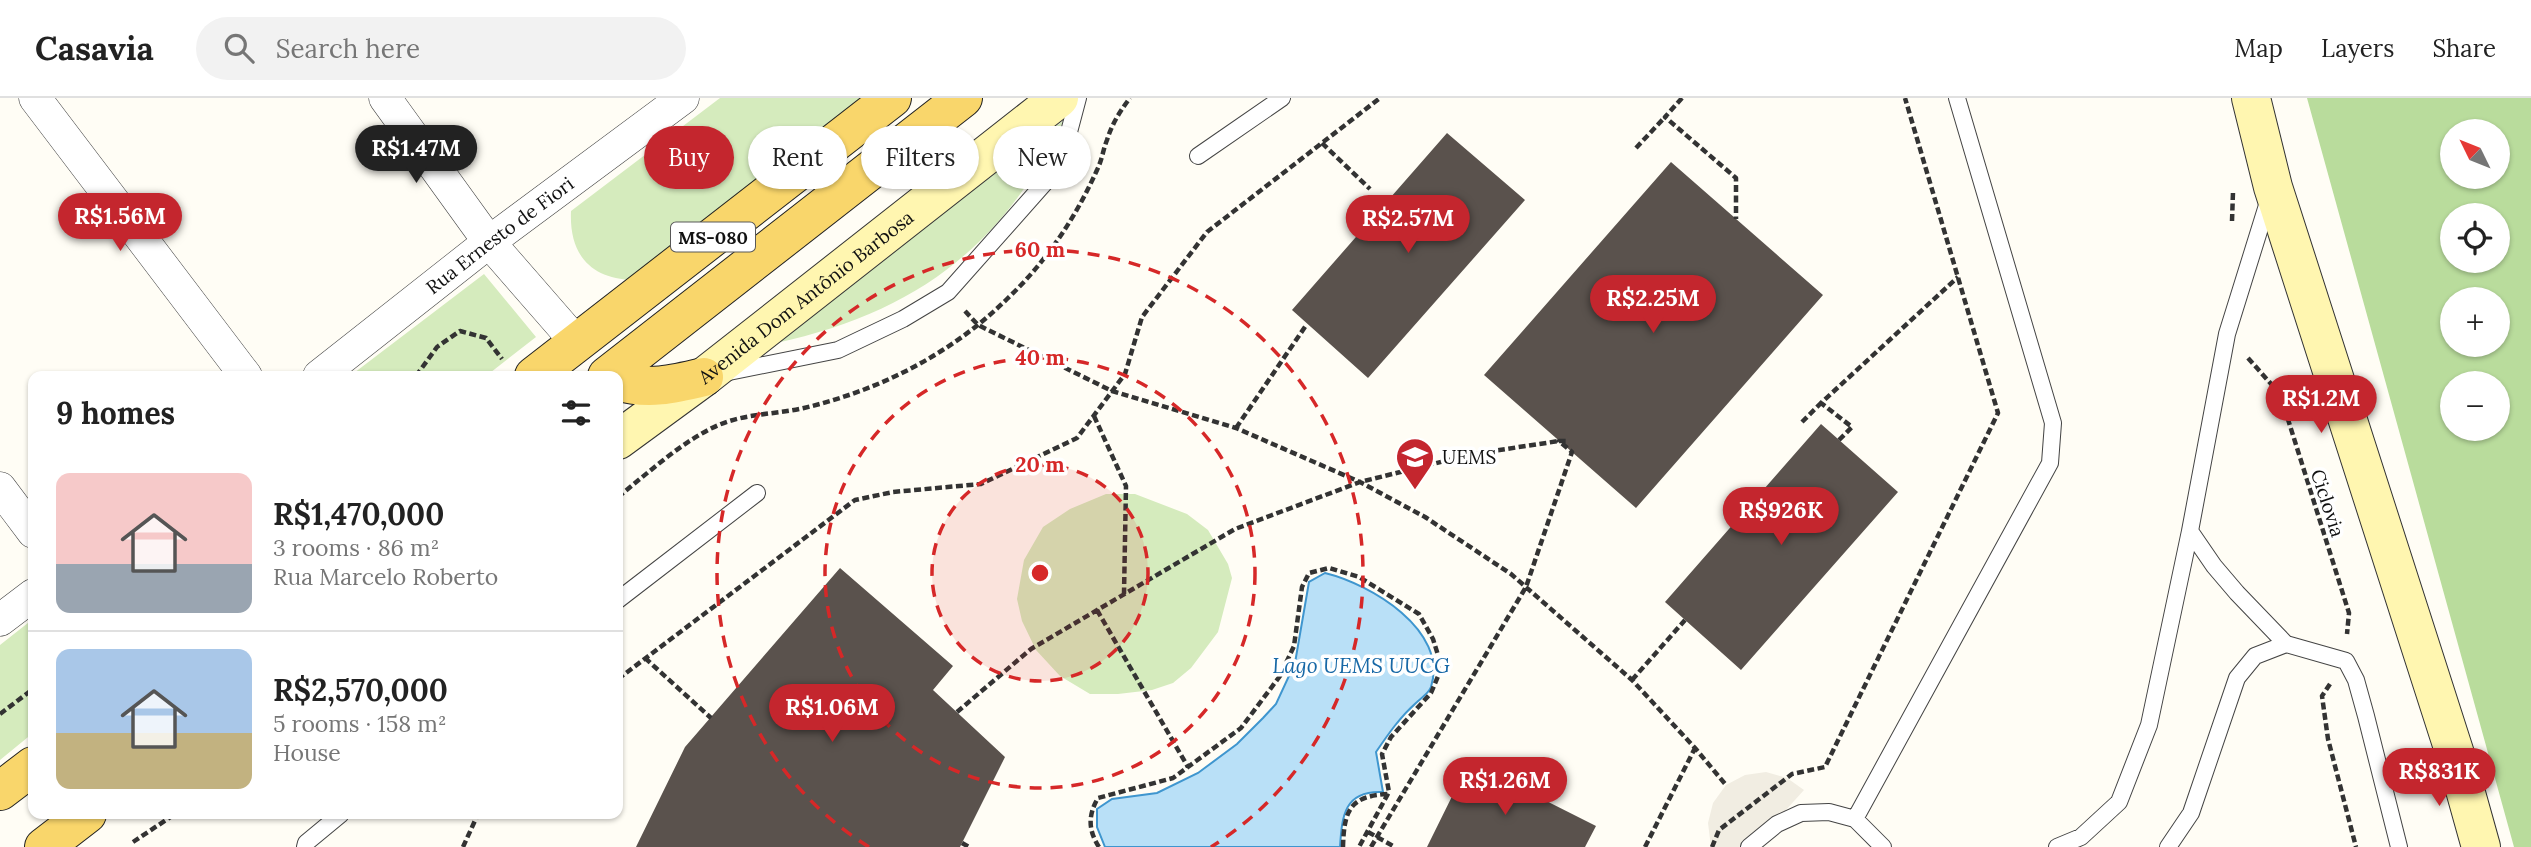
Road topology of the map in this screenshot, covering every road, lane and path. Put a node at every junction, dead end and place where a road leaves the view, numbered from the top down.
1 (35, 98) edge
2 (385, 98) edge
3 (684, 98) edge
4 (892, 98) edge
5 (962, 98) edge
6 (1059, 98) edge
7 (1078, 98) edge
8 (1282, 98) edge
9 (1380, 98) edge
10 (1682, 98) edge
11 (1905, 98) edge
12 (1957, 98) edge
13 (2250, 98) edge
14 (1665, 117) junction
15 (1322, 143) junction
16 (1636, 148) dead end
17 (1198, 156) dead end
18 (2233, 187) dead end
19 (2273, 187) junction
20 (1370, 189) dead end
21 (1736, 219) dead end
22 (2230, 232) dead end
23 (489, 242) junction
24 (1958, 277) junction
25 (1307, 324) dead end
26 (978, 325) dead end
27 (2227, 334) junction
28 (577, 343) junction
29 (242, 371) edge
30 (325, 371) edge
31 (420, 371) edge
32 (520, 371) edge
33 (523, 371) edge
34 (602, 371) edge
35 (612, 371) edge
36 (704, 377) junction
37 (623, 383) edge
38 (1112, 391) junction
39 (1821, 403) junction
40 (1094, 416) junction
41 (1802, 422) dead end
42 (1236, 428) junction
43 (623, 436) edge
44 (1839, 440) dead end
45 (1559, 441) junction
46 (1567, 441) dead end
47 (1360, 482) junction
48 (0, 488) edge
49 (757, 493) dead end
50 (28, 525) edge
51 (2190, 531) junction
52 (1526, 587) junction
53 (1124, 594) junction
54 (623, 596) edge
55 (28, 599) edge
56 (1097, 610) junction
57 (0, 620) edge
58 (1685, 620) dead end
59 (2286, 644) junction
60 (645, 659) junction
61 (2346, 661) junction
62 (623, 675) edge
63 (1632, 680) junction
64 (28, 693) edge
65 (957, 712) dead end
66 (0, 715) edge
67 (711, 718) dead end
68 (1695, 748) junction
69 (1188, 767) junction
70 (28, 770) edge
71 (1726, 785) dead end
72 (0, 792) edge
73 (1388, 794) junction
74 (81, 819) edge
75 (168, 819) edge
76 (335, 819) edge
77 (476, 819) edge
78 (1855, 819) junction
79 (1368, 832) junction
80 (1377, 837) junction
81 (133, 842) dead end
82 (962, 843) dead end
83 (44, 847) edge
84 (305, 847) edge
85 (463, 847) edge
86 (970, 847) edge
87 (1099, 847) edge
88 (1343, 847) edge
89 (1359, 847) edge
90 (1371, 847) edge
91 (1395, 847) edge
92 (1645, 847) edge
93 (1713, 847) edge
94 (1749, 847) edge
95 (1883, 847) edge
96 (2057, 847) edge
97 (2168, 847) edge
98 (2356, 847) edge
99 (2399, 847) edge
100 (2481, 847) edge

1 - 29 street
2 - 23 street
3 - 23 street, Rua Ernesto de Fiori
4 - 28 main road, MS-080
5 - 35 main road, MS-080
6 - 36 main road, Avenida Dom Antônio Barbosa
7 - 36 lane
8 - 17 lane
9 - 15 path
10 - 14 path
11 - 24 path
12 - 78 lane
13 - 19 main road
14 - 16 path
14 - 21 path
15 - 20 path
15 - 38 path
18 - 22 path
19 - 27 lane
19 - 100 main road
23 - 28 street
23 - 30 street, Rua Ernesto de Fiori
24 - 39 path
24 - 93 path
25 - 42 path
26 - 38 path
27 - 51 lane
27 - 61 path, Ciclovia
28 - 33 main road, MS-080
28 - 34 main road
31 - 32 path
36 - 37 main road
36 - 43 main road, Avenida Dom Antônio Barbosa
38 - 40 path
38 - 42 path
39 - 41 path
39 - 44 path
40 - 53 path
40 - 60 path
42 - 47 path
45 - 46 path
45 - 47 path
45 - 52 path
47 - 52 path
47 - 53 path
48 - 50 street
49 - 54 lane
51 - 59 lane
51 - 96 lane
52 - 63 path
52 - 80 path
53 - 56 path
55 - 57 street
56 - 65 path
56 - 69 path
58 - 63 path
59 - 61 lane
59 - 97 lane
60 - 62 path
60 - 67 path
61 - 98 path
61 - 99 lane
63 - 68 path
64 - 66 path
68 - 71 path
68 - 92 path
69 - 73 path
69 - 87 path
70 - 72 main road
73 - 79 path
73 - 88 path
74 - 83 main road
75 - 81 path
76 - 84 lane
77 - 85 path
78 - 94 lane
78 - 95 lane
79 - 80 path
79 - 89 path
80 - 90 path
80 - 91 path
82 - 86 path

